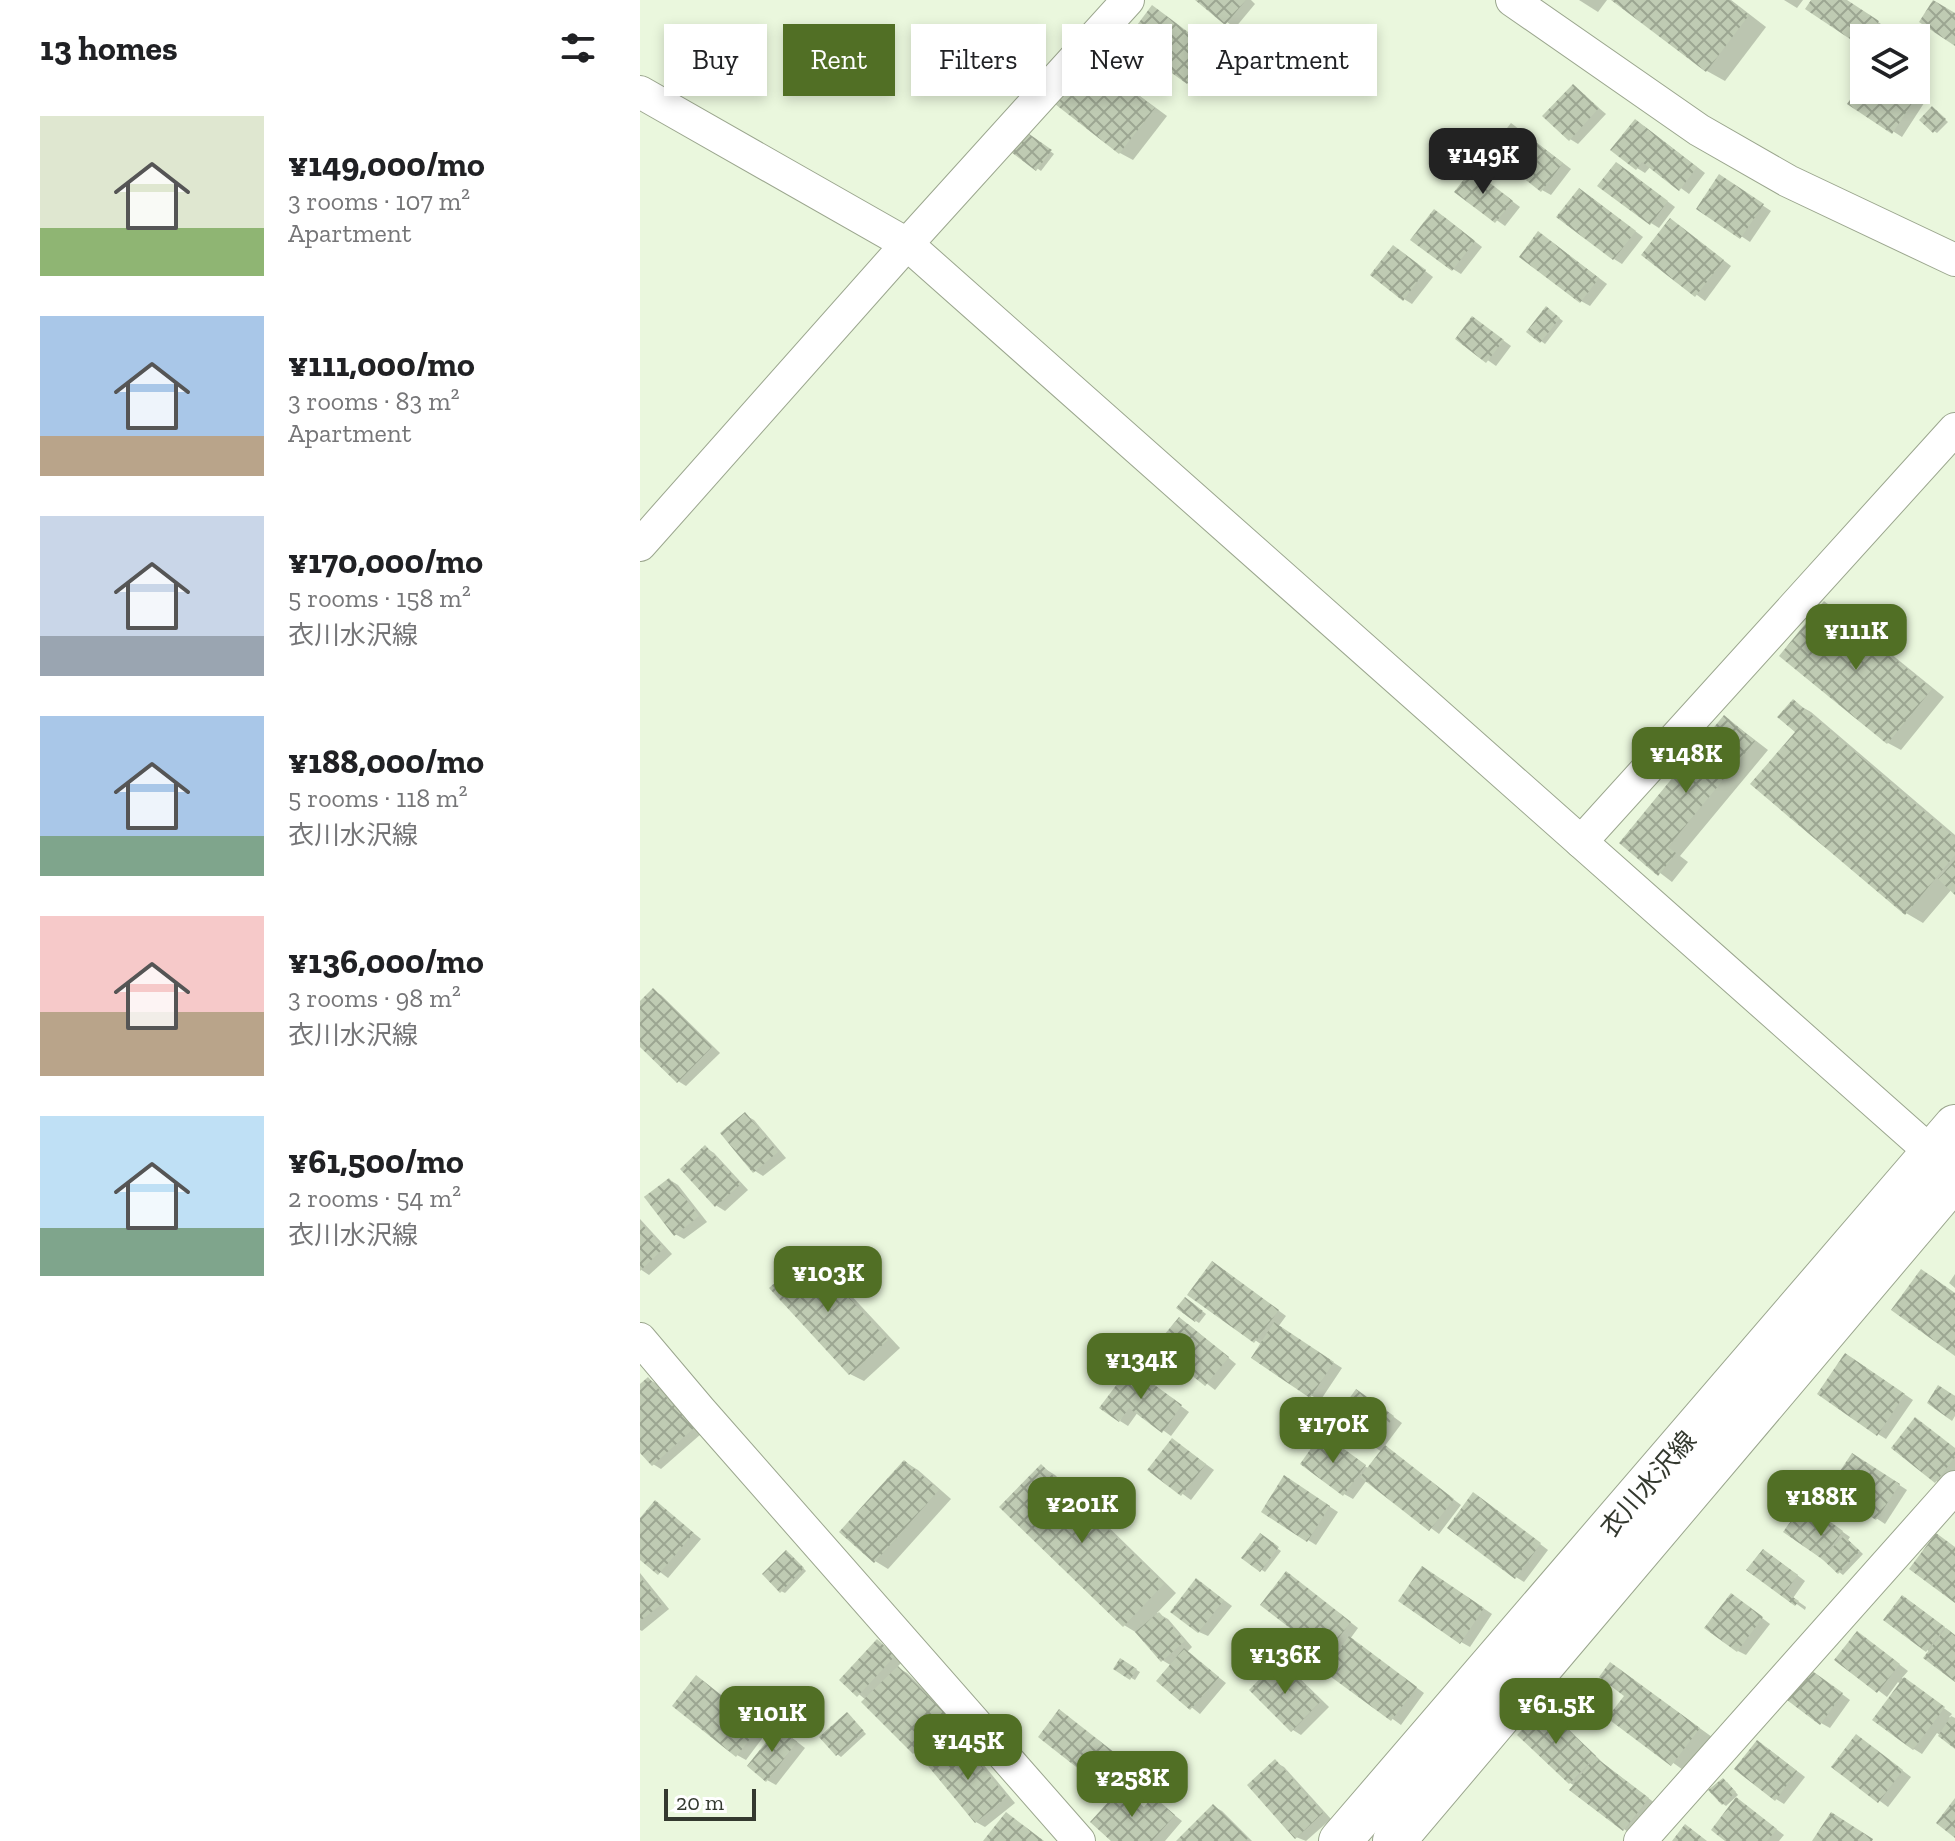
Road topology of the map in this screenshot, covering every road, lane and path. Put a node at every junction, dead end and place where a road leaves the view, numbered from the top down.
1 (1128, 0) edge
2 (1512, 0) edge
3 (640, 92) edge
4 (907, 244) junction
5 (1955, 260) edge
6 (1952, 439) edge
7 (640, 545) edge
8 (1581, 842) junction
9 (1950, 1163) edge
10 (640, 1339) edge
11 (1955, 1487) edge
12 (1079, 1841) edge
13 (1340, 1841) edge
14 (1394, 1841) edge
15 (1640, 1841) edge

1 - 4 street
2 - 5 street
3 - 4 street
4 - 7 street
4 - 8 street
6 - 8 street
8 - 9 street
9 - 13 main road, 衣川水沢線
9 - 14 main road, 衣川水沢線
10 - 12 street
11 - 15 street

